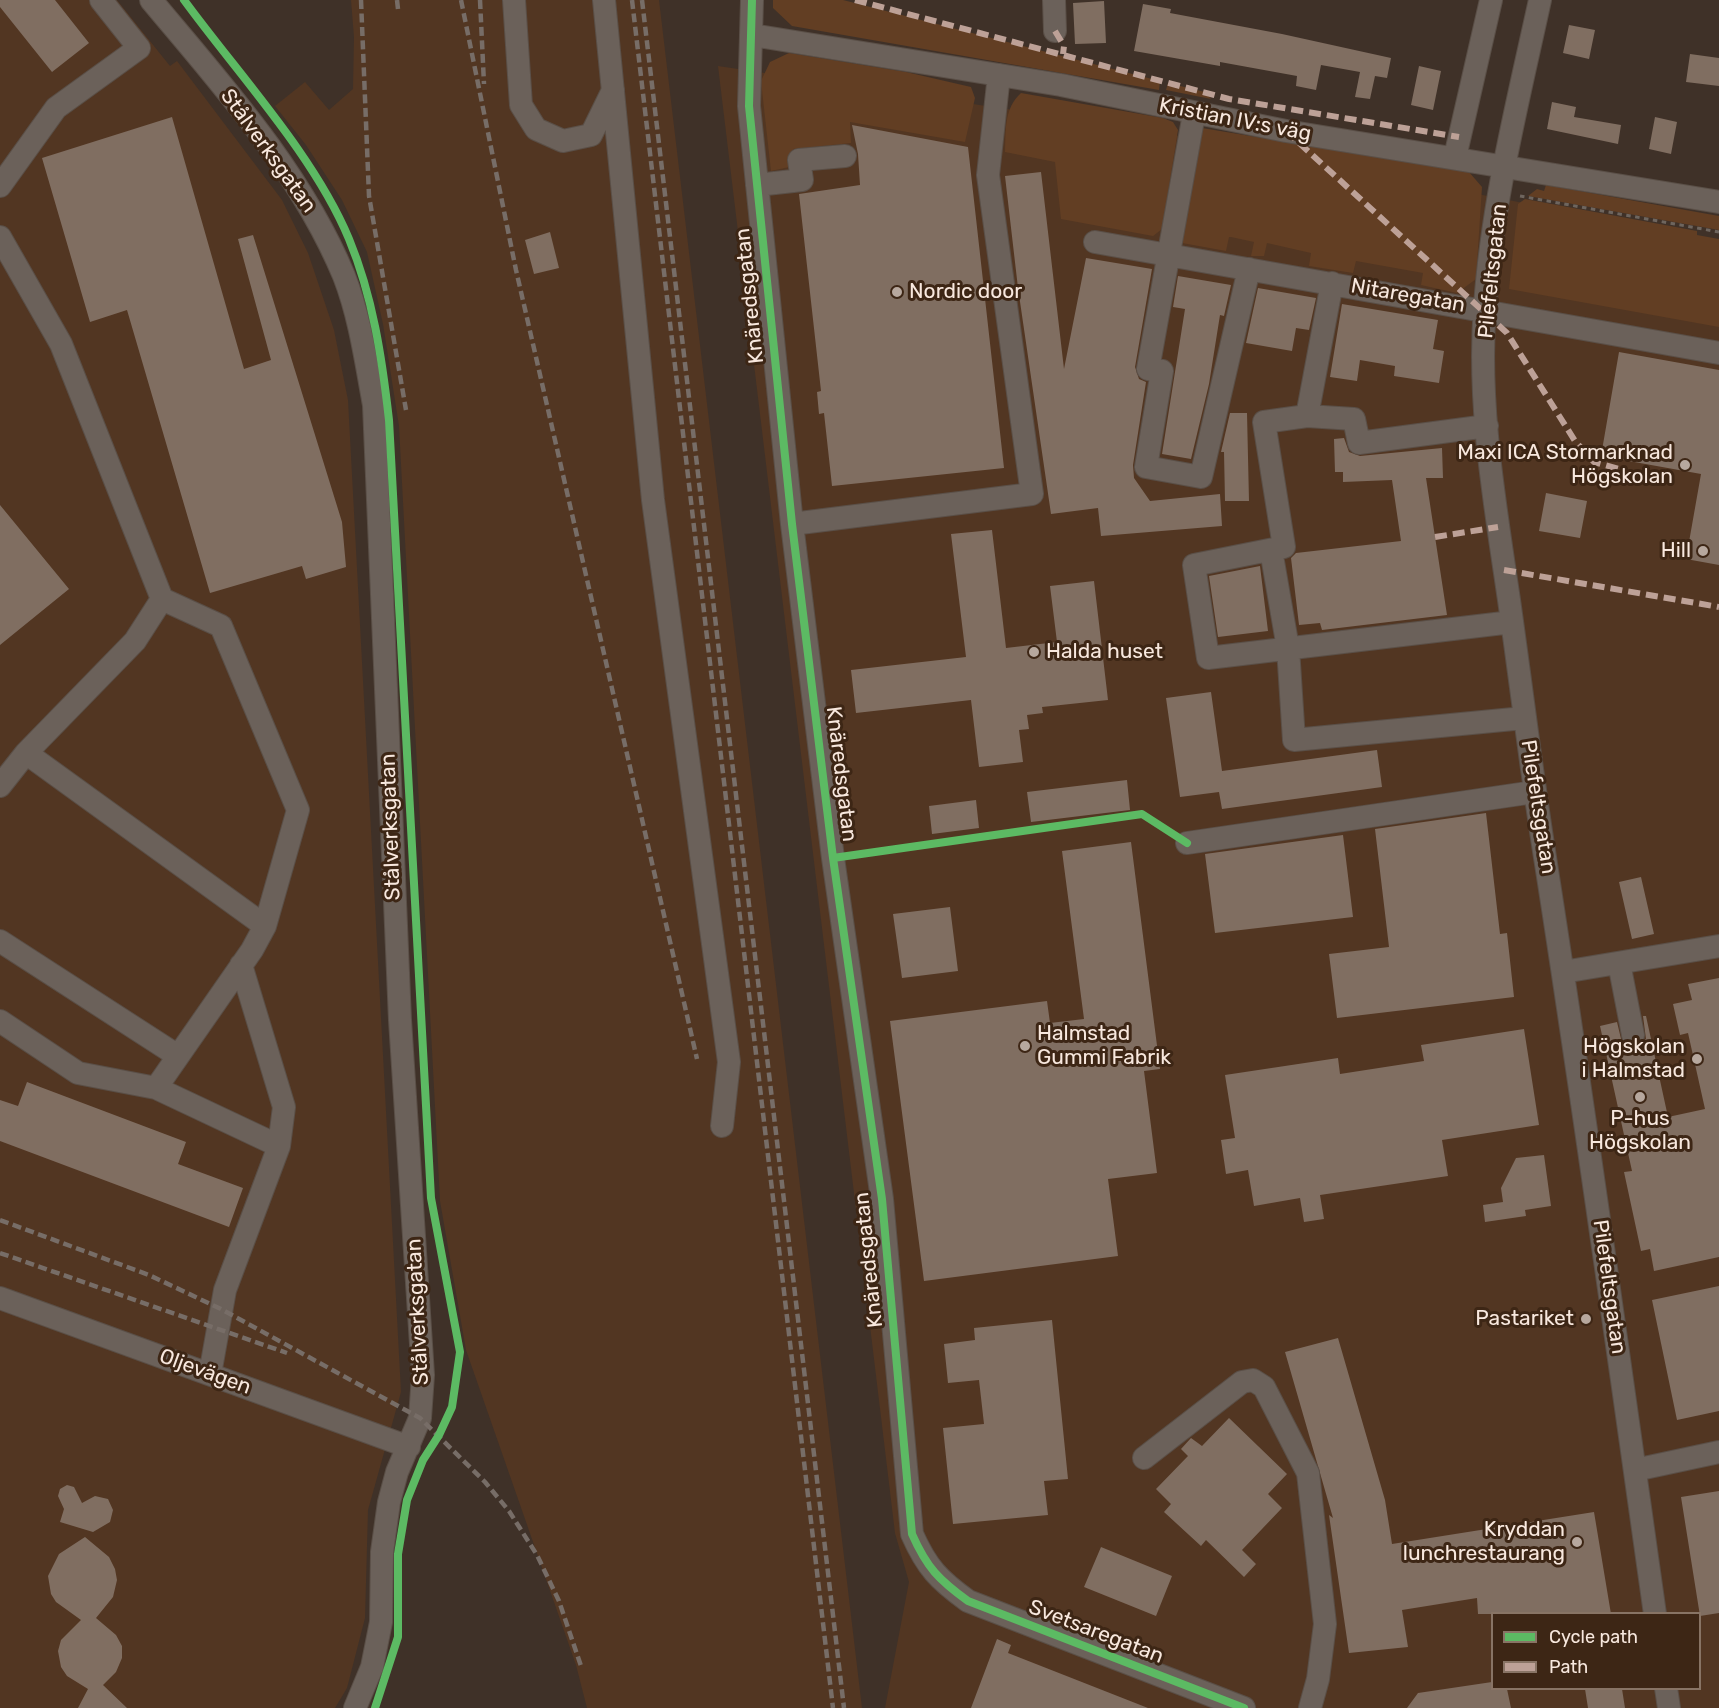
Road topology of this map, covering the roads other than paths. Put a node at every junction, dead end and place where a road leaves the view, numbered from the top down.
1 (101, 0) edge
2 (151, 0) edge
3 (514, 0) edge
4 (604, 0) edge
5 (752, 0) edge
6 (1054, 0) edge
7 (1491, 0) edge
8 (1540, 0) edge
9 (1055, 31) dead end
10 (752, 35) junction
11 (999, 75) junction
12 (613, 90) junction
13 (1194, 114) junction
14 (844, 156) dead end
15 (1455, 157) junction
16 (1505, 166) junction
17 (757, 185) junction
18 (0, 186) edge
19 (1719, 202) edge
20 (0, 237) edge
21 (1095, 242) dead end
22 (1168, 255) junction
23 (1249, 268) junction
24 (1332, 283) junction
25 (1484, 309) junction
26 (1719, 353) edge
27 (1307, 417) junction
28 (1487, 426) junction
29 (792, 524) junction
30 (1271, 550) junction
31 (162, 599) junction
32 (1512, 622) junction
33 (1288, 648) junction
34 (1524, 718) junction
35 (26, 753) junction
36 (0, 786) edge
37 (1534, 792) junction
38 (1187, 843) dead end
39 (265, 926) junction
40 (0, 941) edge
41 (1719, 946) edge
42 (1619, 963) junction
43 (241, 965) junction
44 (1563, 972) junction
45 (0, 1021) edge
46 (1634, 1035) dead end
47 (178, 1056) junction
48 (156, 1088) junction
49 (722, 1126) dead end
50 (279, 1146) junction
51 (0, 1298) edge
52 (210, 1374) junction
53 (409, 1447) junction
54 (1719, 1452) edge
55 (1144, 1458) dead end
56 (1635, 1470) junction
57 (939, 1580) joint
58 (1655, 1612) edge
59 (1666, 1690) edge
60 (356, 1708) edge
61 (1244, 1708) edge
62 (1310, 1708) edge
63 (1669, 1708) edge

1 - 18 street
2 - 53 street, Stålverksgatan
3 - 12 street
4 - 12 street
5 - 10 street, Knäredsgatan
6 - 9 street
7 - 15 street
8 - 16 street, Pilefeltsgatan
10 - 11 street, Kristian IV:s väg
10 - 17 street, Knäredsgatan
11 - 13 street, Kristian IV:s väg
11 - 29 street
12 - 49 street
13 - 15 street, Kristian IV:s väg
13 - 22 street
14 - 17 street
15 - 16 street, Kristian IV:s väg
16 - 19 street, Kristian IV:s väg
16 - 25 street, Pilefeltsgatan
17 - 29 street, Knäredsgatan
20 - 31 street
21 - 22 street, Nitaregatan
22 - 23 street, Nitaregatan
22 - 23 street
23 - 24 street, Nitaregatan
24 - 25 street, Nitaregatan
24 - 27 street
25 - 26 street, Nitaregatan
25 - 28 street, Pilefeltsgatan
27 - 28 street
27 - 30 street
28 - 32 street, Pilefeltsgatan
29 - 57 street, Knäredsgatan
30 - 33 street
30 - 33 street
31 - 35 street
31 - 39 street
32 - 33 street
32 - 34 street, Pilefeltsgatan
33 - 34 street
34 - 37 street, Pilefeltsgatan
35 - 36 street
35 - 39 street
37 - 38 street
37 - 44 street, Pilefeltsgatan
39 - 43 street
40 - 47 street
41 - 42 street
42 - 44 street
42 - 46 street
43 - 47 street
43 - 50 street
44 - 56 street, Pilefeltsgatan
45 - 48 street
47 - 48 street
48 - 50 street
50 - 52 street
51 - 52 street, Oljevägen
52 - 53 street, Oljevägen
53 - 60 street, Stålverksgatan
54 - 56 street
55 - 62 street
56 - 58 street, Pilefeltsgatan
57 - 61 street, Svetsaregatan
59 - 63 street

